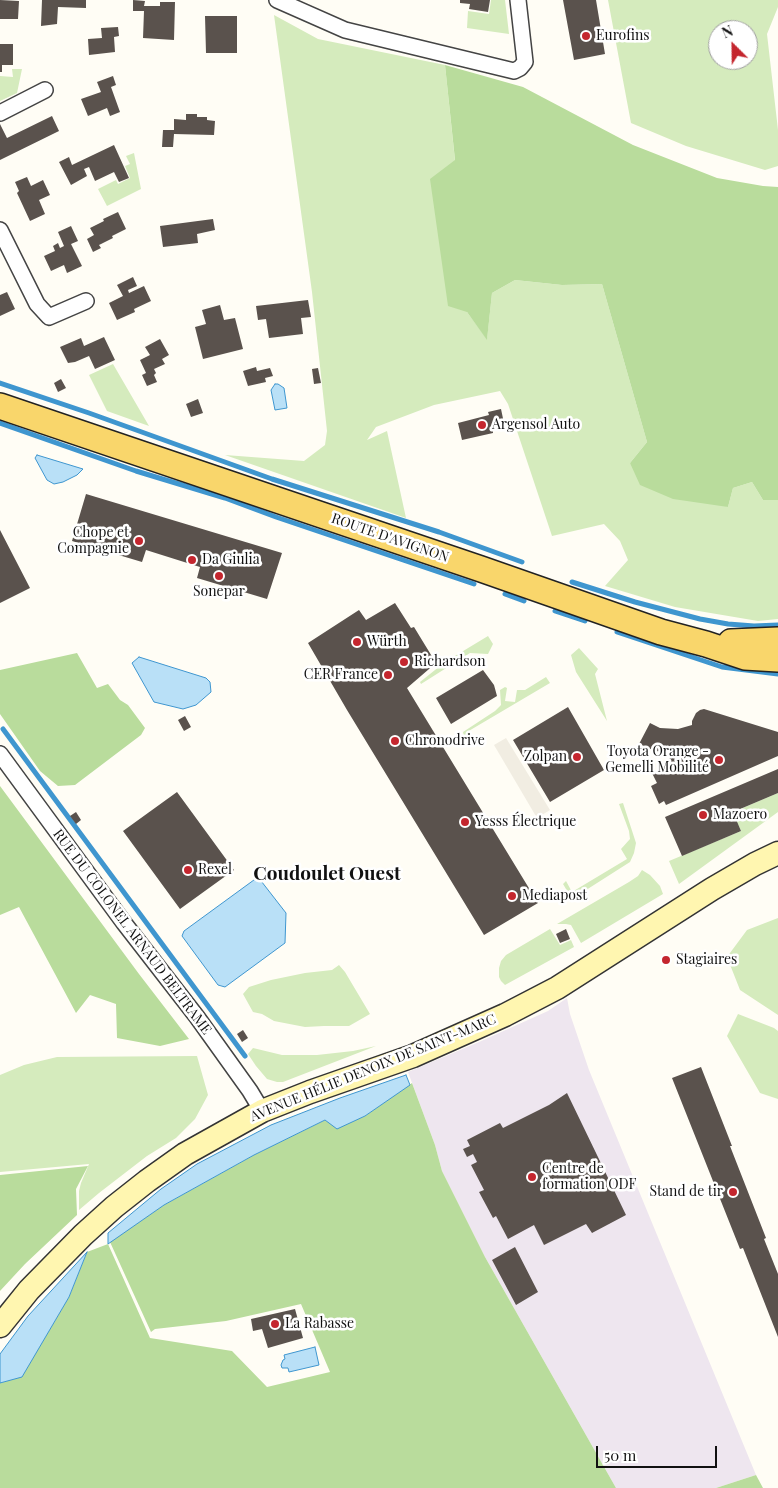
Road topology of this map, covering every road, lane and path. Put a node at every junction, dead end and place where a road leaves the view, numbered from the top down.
1 (277, 0) edge
2 (518, 0) edge
3 (45, 90) dead end
4 (0, 113) edge
5 (0, 230) edge
6 (86, 301) dead end
7 (0, 406) edge
8 (778, 640) edge
9 (706, 644) junction
10 (778, 659) edge
11 (0, 754) edge
12 (778, 852) edge
13 (262, 1111) junction
14 (0, 1326) edge

1 - 2 street
3 - 4 street
5 - 6 street
7 - 9 main road, ROUTE D'AVIGNON
8 - 9 main road, ROUTE D'AVIGNON
9 - 10 main road, ROUTE D'AVIGNON
11 - 13 street, RUE DU COLONEL ARNAUD BELTRAME
12 - 13 street, AVENUE HÉLIE DENOIX DE SAINT-MARC
13 - 14 street, AVENUE HÉLIE DENOIX DE SAINT-MARC

